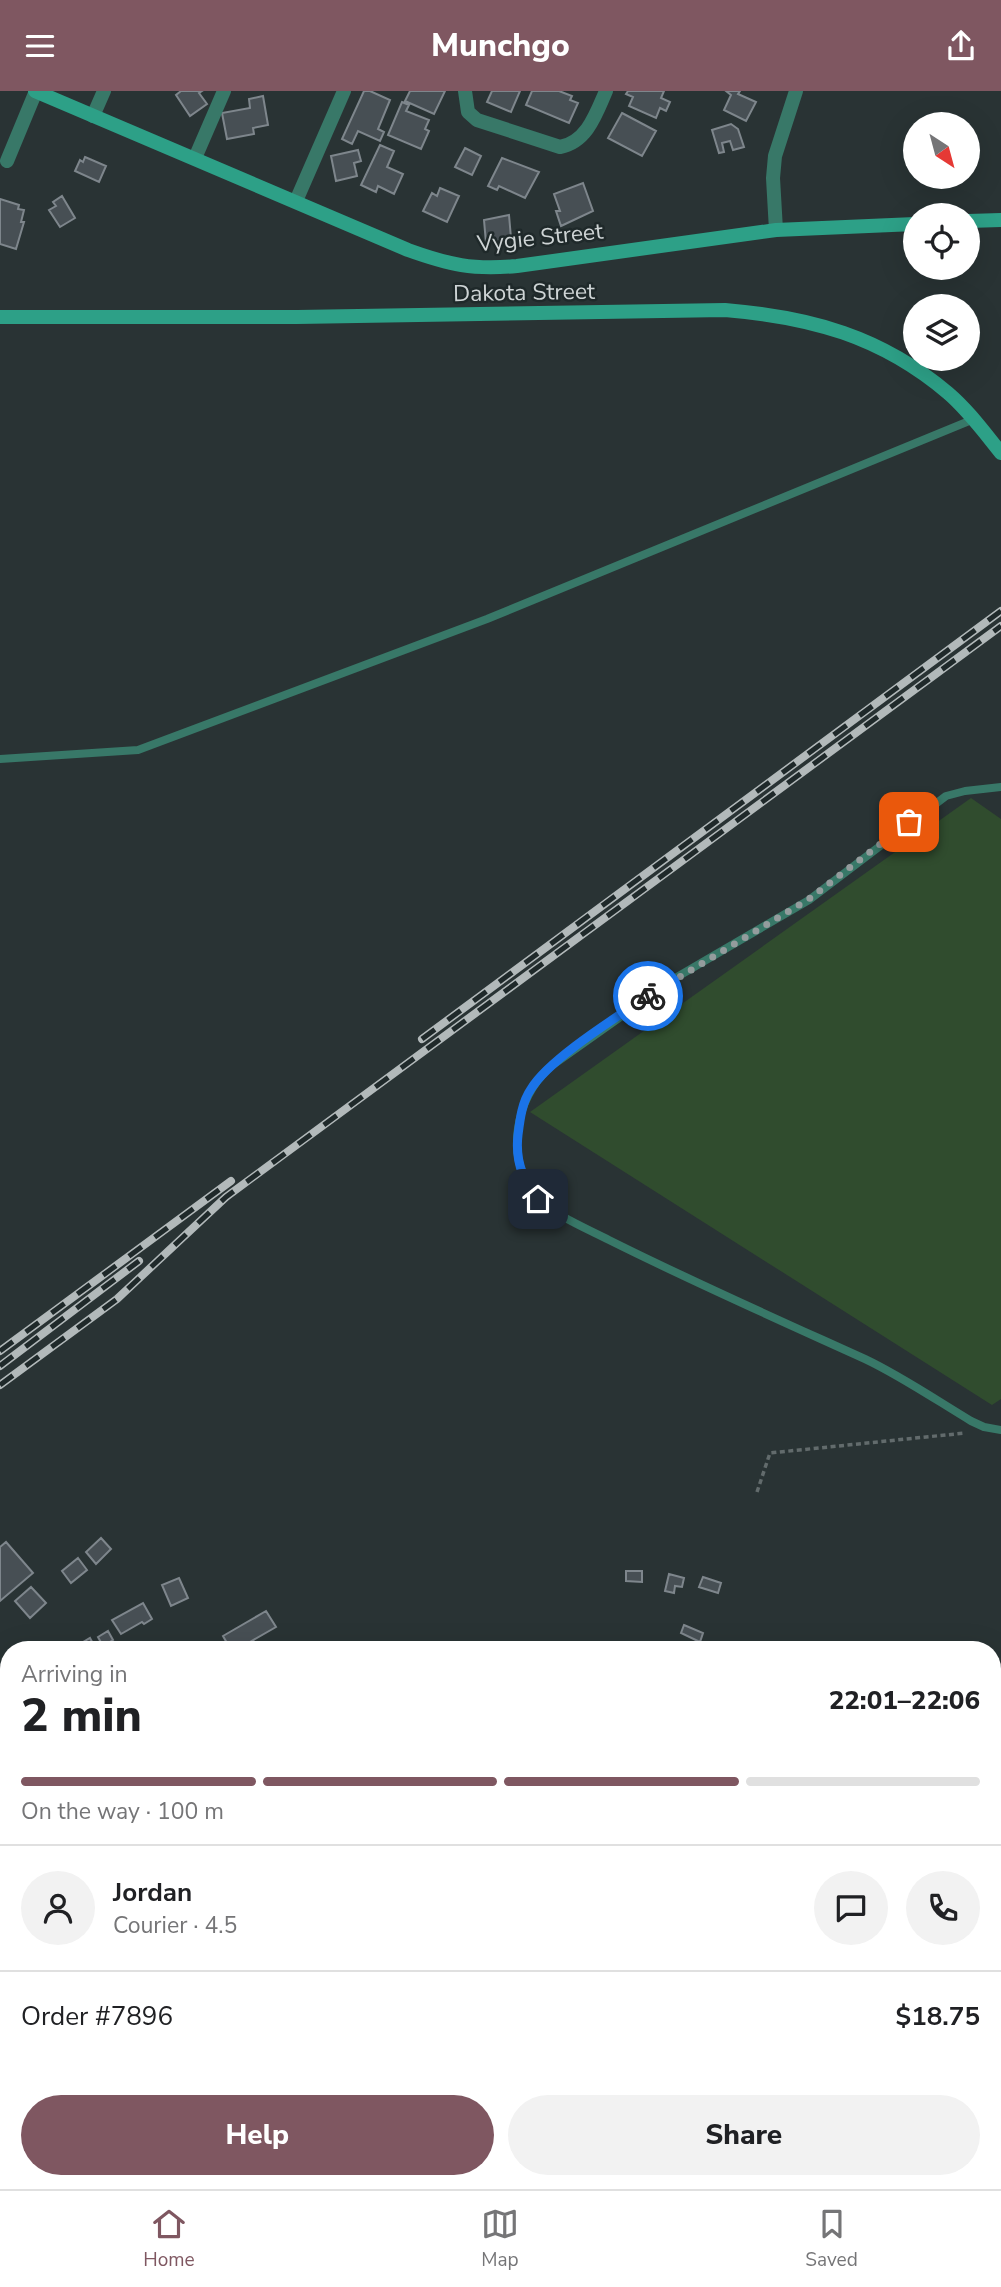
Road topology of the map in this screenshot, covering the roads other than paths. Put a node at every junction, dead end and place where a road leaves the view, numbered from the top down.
1 (36, 91) edge
2 (104, 91) edge
3 (223, 91) edge
4 (344, 91) edge
5 (465, 91) edge
6 (606, 91) edge
7 (796, 91) edge
8 (93, 116) junction
9 (195, 158) junction
10 (7, 160) dead end
11 (296, 201) junction
12 (1001, 220) edge
13 (980, 221) edge
14 (903, 225) edge
15 (776, 230) junction
16 (0, 317) edge
17 (974, 419) junction
18 (1001, 453) edge
19 (0, 759) edge
20 (1001, 787) edge
21 (1001, 1430) edge

1 - 8 street, Vygie Street
1 - 10 street, Vygie Street
2 - 8 street
3 - 9 street
4 - 11 street
5 - 6 street
7 - 15 street
8 - 9 street, Vygie Street
9 - 11 street, Vygie Street
11 - 15 street, Vygie Street
12 - 13 street
14 - 15 street, Vygie Street
16 - 17 street, Dakota Street
17 - 18 street, Dakota Street
17 - 19 lane
20 - 21 lane

